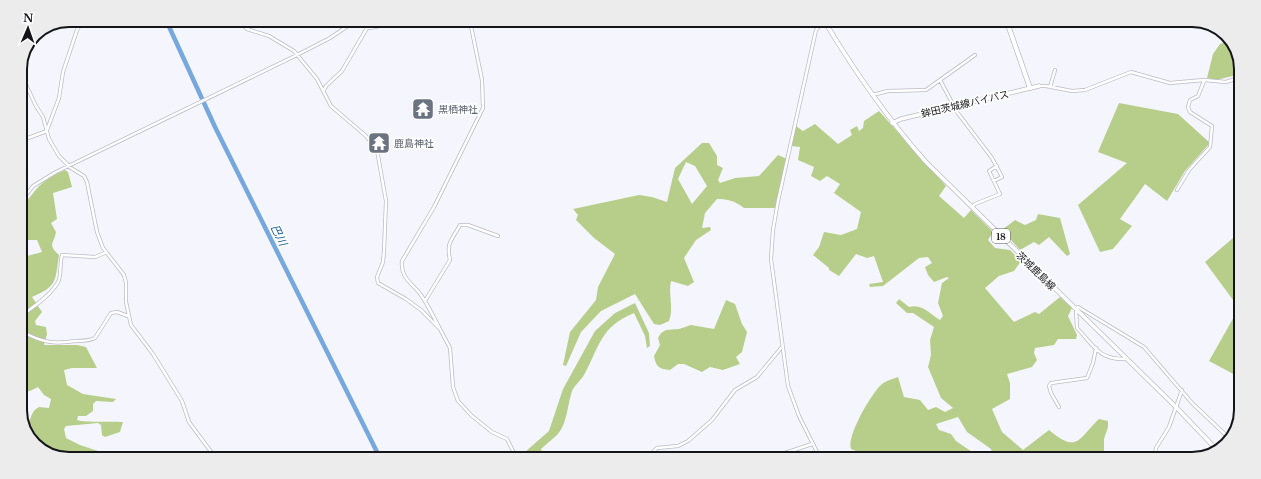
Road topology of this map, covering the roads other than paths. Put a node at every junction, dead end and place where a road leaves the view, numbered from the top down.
1 (79, 27) edge
2 (246, 27) edge
3 (346, 27) edge
4 (377, 27) edge
5 (471, 27) edge
6 (819, 27) edge
7 (827, 27) edge
8 (1008, 27) edge
9 (297, 55) junction
10 (975, 55) dead end
11 (1055, 70) dead end
12 (1234, 79) edge
13 (940, 80) junction
14 (1204, 80) junction
15 (1039, 86) joint
16 (27, 87) edge
17 (1050, 87) junction
18 (1030, 88) junction
19 (324, 91) junction
20 (872, 96) junction
21 (954, 106) junction
22 (892, 123) junction
23 (47, 131) junction
24 (27, 138) edge
25 (68, 166) junction
26 (997, 166) junction
27 (994, 181) junction
28 (1177, 190) dead end
29 (27, 194) edge
30 (972, 207) junction
31 (498, 236) dead end
32 (105, 253) junction
33 (425, 301) junction
34 (1076, 309) junction
35 (27, 312) edge
36 (128, 316) junction
37 (440, 329) junction
38 (27, 335) edge
39 (781, 347) junction
40 (1096, 348) junction
41 (1126, 359) junction
42 (1182, 390) junction
43 (1058, 407) dead end
44 (1176, 407) junction
45 (1225, 435) edge
46 (812, 444) junction
47 (1213, 446) edge
48 (211, 452) edge
49 (514, 452) edge
50 (653, 452) edge
51 (788, 452) edge
52 (817, 452) edge
53 (1155, 452) edge

1 - 23 street
2 - 9 street
3 - 9 street
4 - 19 street
5 - 33 street
6 - 39 street
7 - 20 main road, 茨城鹿島線 / 18
8 - 18 highway
9 - 19 street
9 - 25 street
10 - 13 street
11 - 17 street
12 - 14 street
13 - 20 street
13 - 21 street
14 - 17 street
14 - 28 street
15 - 17 street
15 - 18 main road, 鉾田茨城線バイパス
16 - 23 street
18 - 21 main road, 鉾田茨城線バイパス
19 - 37 street
20 - 22 main road, 茨城鹿島線 / 18
21 - 22 main road, 鉾田茨城線バイパス
21 - 26 street
22 - 30 main road, 茨城鹿島線 / 18
23 - 24 street
23 - 25 street
25 - 29 street
25 - 32 street
26 - 27 street
26 - 27 street
27 - 30 street
30 - 34 main road, 茨城鹿島線 / 18
31 - 33 street
32 - 35 street
32 - 36 street
33 - 37 street
34 - 40 street
34 - 41 main road, 茨城鹿島線 / 18
34 - 42 street
36 - 38 street
36 - 48 street
37 - 49 street
39 - 46 street
39 - 50 street
40 - 41 street
40 - 43 street
41 - 44 main road, 茨城鹿島線 / 18
42 - 44 street
42 - 45 street
44 - 47 main road, 茨城鹿島線 / 18
44 - 53 street
46 - 51 street
46 - 52 street

